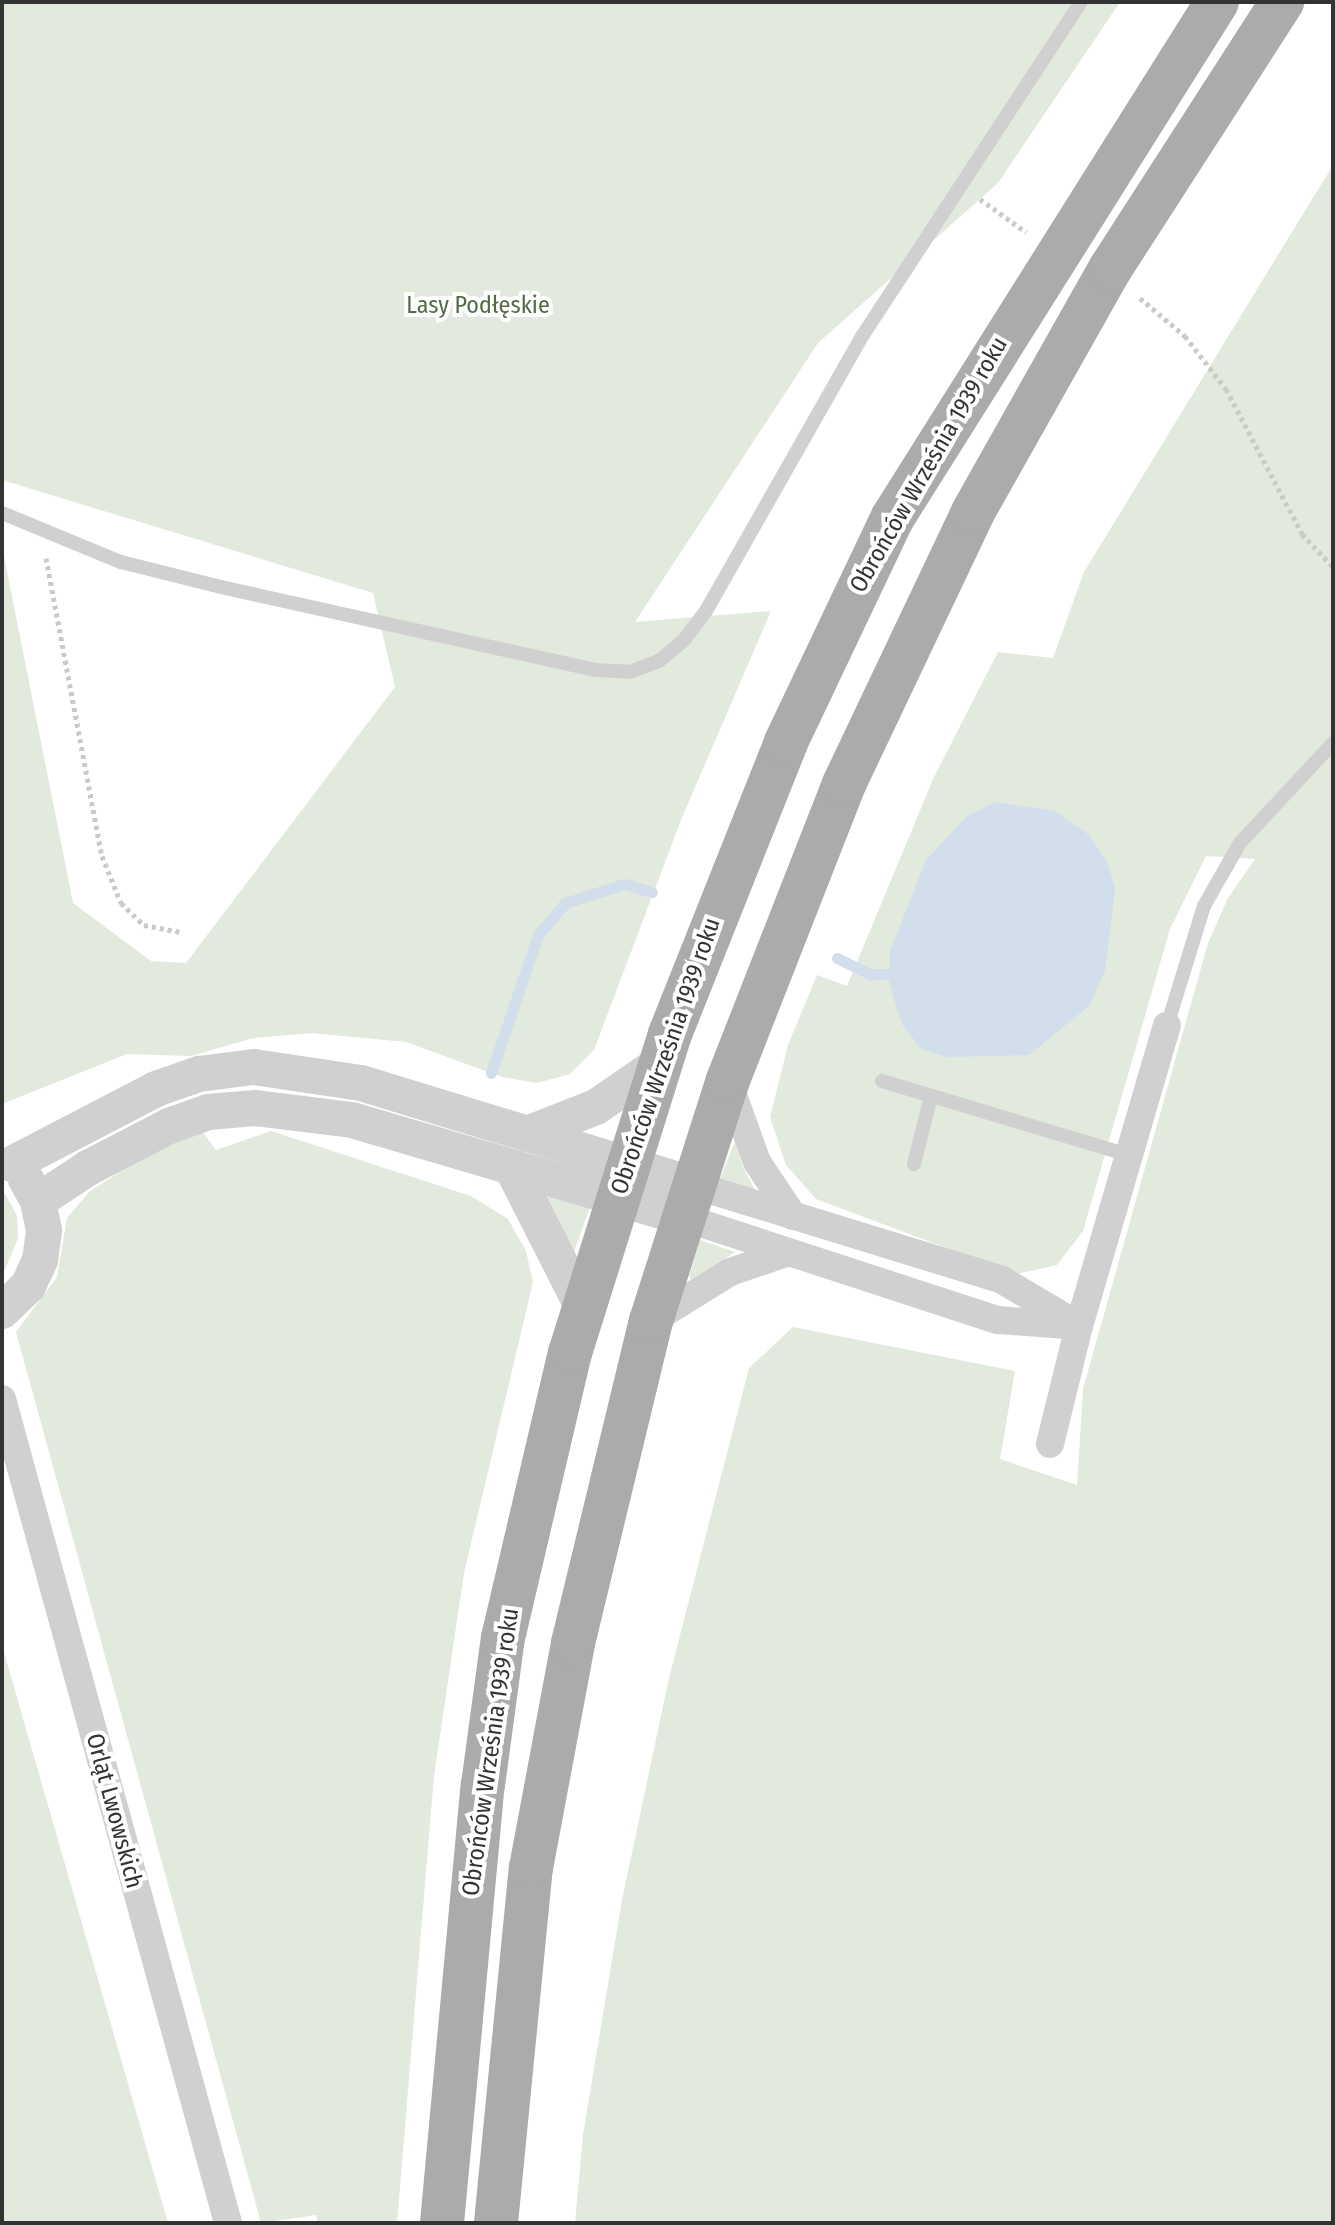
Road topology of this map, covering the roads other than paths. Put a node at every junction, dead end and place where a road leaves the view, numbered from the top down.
1 (1081, 2) edge
2 (1217, 2) edge
3 (1282, 2) edge
4 (2, 513) edge
5 (1333, 743) edge
6 (1167, 1026) joint
7 (660, 1063) junction
8 (728, 1080) junction
9 (882, 1081) dead end
10 (931, 1096) junction
11 (527, 1134) junction
12 (1129, 1155) junction
13 (7, 1160) edge
14 (914, 1164) dead end
15 (512, 1168) junction
16 (622, 1181) junction
17 (38, 1201) junction
18 (688, 1201) junction
19 (793, 1216) junction
20 (786, 1253) junction
21 (583, 1308) junction
22 (2, 1311) edge
23 (651, 1321) junction
24 (1079, 1326) junction
25 (2, 1399) edge
26 (1050, 1444) dead end
27 (228, 2223) edge
28 (442, 2223) edge
29 (496, 2223) edge

1 - 4 lane
2 - 7 main road, Obrońców Września 1939 roku
3 - 8 main road
5 - 6 lane
6 - 12 street
7 - 11 street
7 - 16 main road, Obrońców Września 1939 roku
8 - 18 main road
8 - 19 street
9 - 10 lane
10 - 12 lane
10 - 14 lane
11 - 13 street
11 - 16 street
12 - 24 street
13 - 17 street
15 - 16 street
15 - 17 street
15 - 21 street
16 - 18 street
16 - 21 main road, Obrońców Września 1939 roku
17 - 22 street
18 - 19 street
18 - 20 street
18 - 23 main road
19 - 24 street
20 - 23 street
20 - 24 street
21 - 28 main road, Obrońców Września 1939 roku
23 - 29 main road
24 - 26 street
25 - 27 street, Orląt Lwowskich

